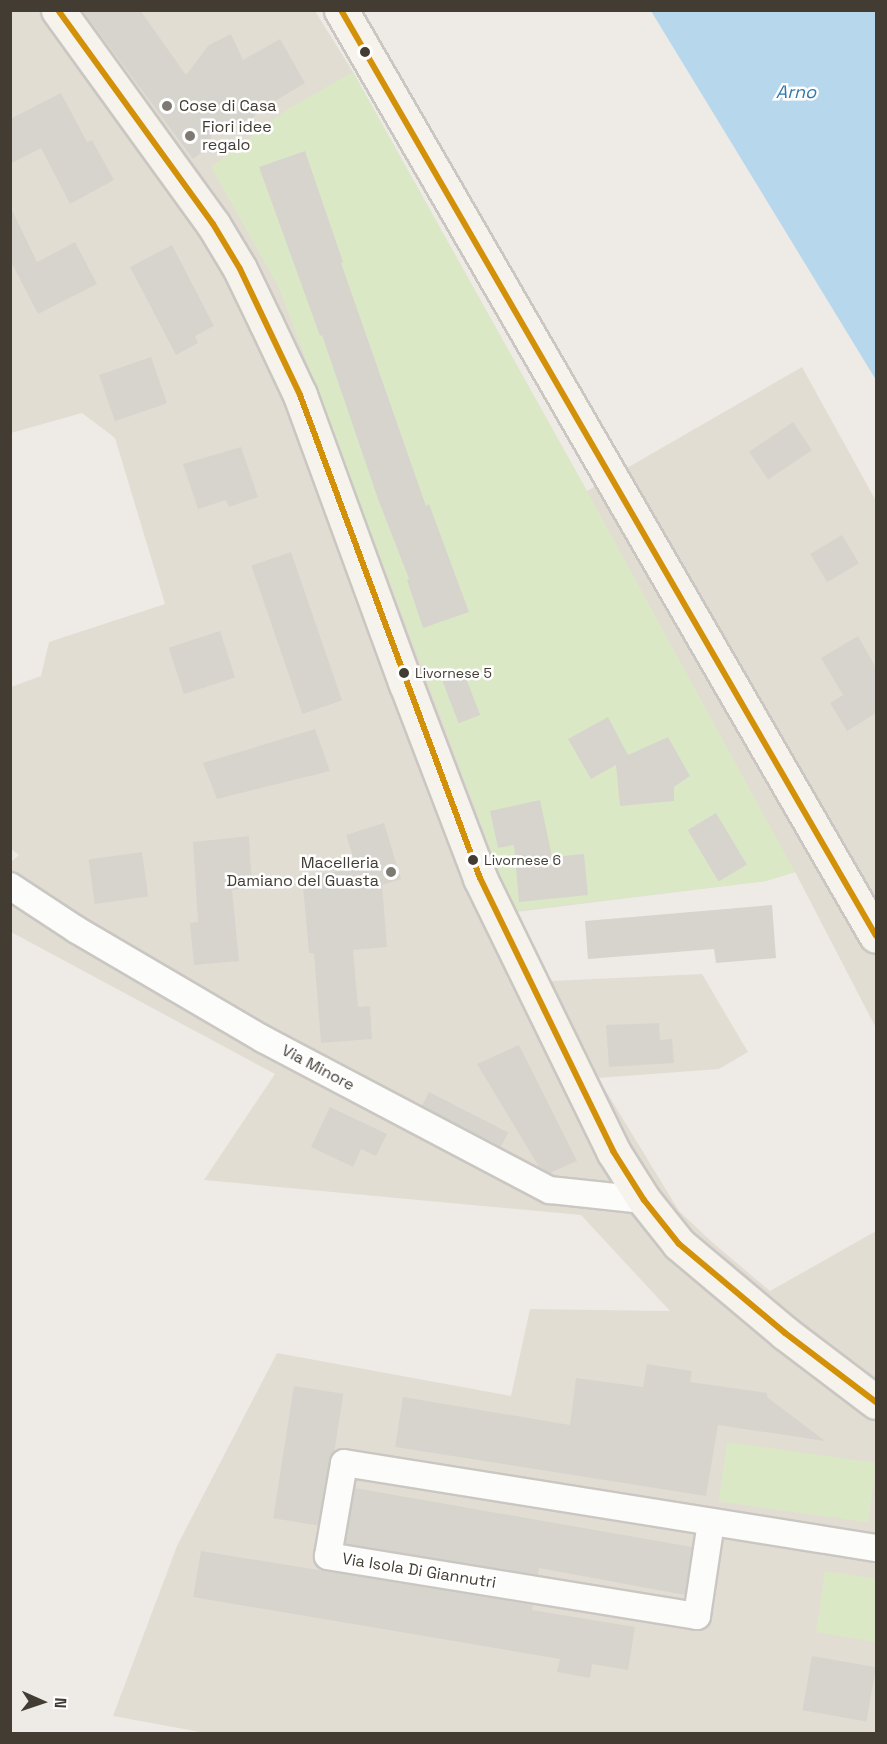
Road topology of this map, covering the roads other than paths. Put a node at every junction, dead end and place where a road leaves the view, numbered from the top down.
1 (58, 10) edge
2 (341, 10) edge
3 (10, 886) edge
4 (876, 936) edge
5 (644, 1200) junction
6 (876, 1402) edge
7 (711, 1522) junction
8 (876, 1548) edge

1 - 5 street
2 - 4 street
3 - 5 street, Via Minore
5 - 6 street
7 - 7 street, Via Isola Di Giannutri
7 - 8 street, Via Isola Di Giannutri

